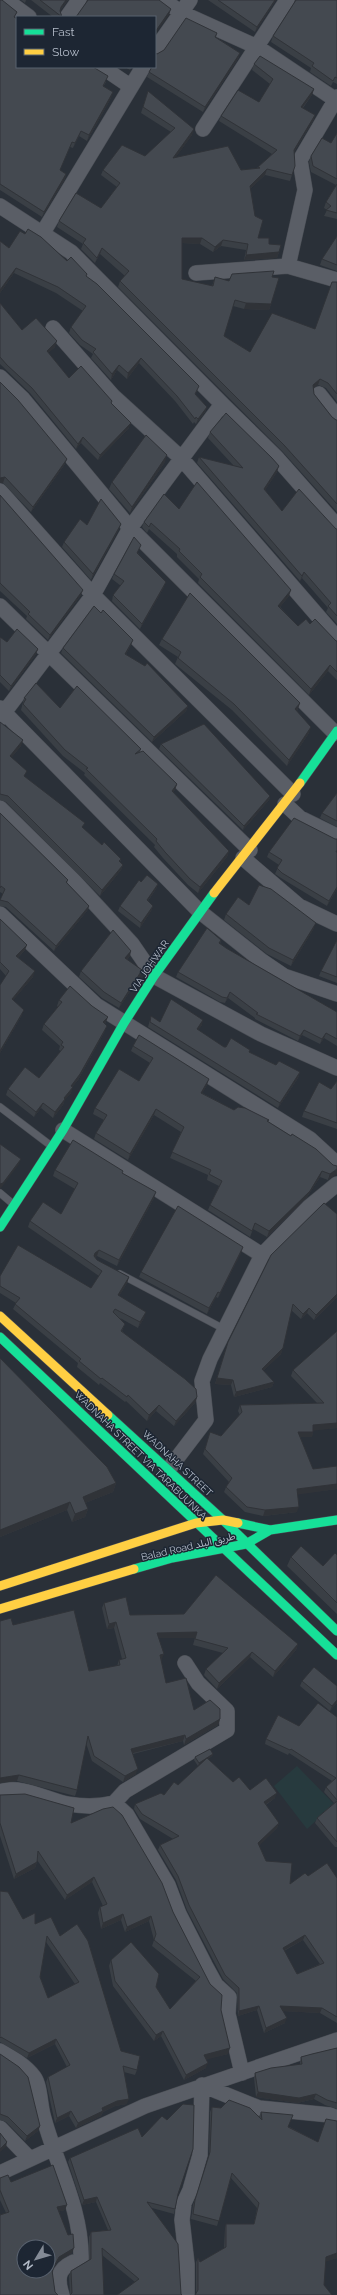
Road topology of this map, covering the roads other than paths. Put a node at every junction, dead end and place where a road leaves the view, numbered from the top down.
1 (6, 0) edge
2 (79, 0) edge
3 (163, 0) edge
4 (190, 0) edge
5 (286, 0) edge
6 (182, 13) junction
7 (28, 16) edge
8 (68, 16) edge
9 (257, 46) junction
10 (156, 49) edge
11 (103, 68) edge
12 (142, 68) edge
13 (130, 86) junction
14 (336, 99) edge
15 (203, 129) dead end
16 (0, 206) edge
17 (42, 234) junction
18 (288, 266) junction
19 (196, 272) dead end
20 (337, 280) edge
21 (53, 328) dead end
22 (0, 376) edge
23 (319, 394) dead end
24 (222, 404) junction
25 (337, 417) edge
26 (181, 458) junction
27 (0, 491) edge
28 (337, 526) edge
29 (130, 528) junction
30 (93, 595) junction
31 (0, 606) edge
32 (337, 638) edge
33 (47, 655) junction
34 (2, 713) edge
35 (336, 732) edge
36 (289, 799) junction
37 (0, 808) edge
38 (337, 836) edge
39 (246, 854) junction
40 (199, 911) junction
41 (0, 914) edge
42 (337, 924) edge
43 (154, 976) junction
44 (337, 994) edge
45 (124, 1023) junction
46 (337, 1068) edge
47 (0, 1107) edge
48 (63, 1130) junction
49 (52, 1147) junction
50 (337, 1164) edge
51 (337, 1184) edge
52 (0, 1193) edge
53 (15, 1205) junction
54 (0, 1227) edge
55 (262, 1255) junction
56 (111, 1269) edge
57 (0, 1316) edge
58 (226, 1330) junction
59 (0, 1337) edge
60 (108, 1413) junction
61 (97, 1427) junction
62 (168, 1470) junction
63 (223, 1520) junction
64 (337, 1520) edge
65 (196, 1523) junction
66 (270, 1530) junction
67 (246, 1544) junction
68 (223, 1549) junction
69 (0, 1586) edge
70 (0, 1609) edge
71 (337, 1631) edge
72 (337, 1656) edge
73 (185, 1663) dead end
74 (0, 1792) edge
75 (114, 1804) junction
76 (337, 2040) edge
77 (0, 2051) edge
78 (242, 2073) junction
79 (202, 2085) junction
80 (337, 2118) edge
81 (0, 2128) edge
82 (53, 2149) junction
83 (30, 2159) junction
84 (0, 2173) edge
85 (62, 2295) edge
86 (187, 2295) edge

1 - 7 street
2 - 8 street
3 - 6 street
4 - 6 street
5 - 9 street
6 - 9 street
6 - 10 street
9 - 14 street
9 - 15 street
11 - 13 street
12 - 13 street
13 - 17 street
14 - 18 street
16 - 17 street
17 - 24 street
18 - 19 street
18 - 20 street
21 - 26 street
22 - 29 street
23 - 25 street
24 - 26 street
24 - 28 street
26 - 29 street
26 - 32 street
27 - 30 street
29 - 30 street
29 - 35 street
30 - 33 street
30 - 36 street
31 - 33 street
33 - 34 street
33 - 39 street
34 - 40 street
35 - 36 main road, VIA JOHWAR
36 - 38 street
36 - 39 main road, VIA JOHWAR
37 - 43 street
39 - 40 main road, VIA JOHWAR
39 - 42 street
40 - 43 main road, VIA JOHWAR
40 - 44 street
41 - 45 street
43 - 45 main road, VIA JOHWAR
43 - 46 street
45 - 48 main road, VIA JOHWAR
45 - 50 street
47 - 49 lane
48 - 49 main road, VIA JOHWAR
48 - 55 street
49 - 53 main road, VIA JOHWAR
51 - 55 street
52 - 53 lane
53 - 54 main road, VIA JOHWAR
55 - 58 street
56 - 58 lane
57 - 60 main road, WADNAHA STREET
58 - 62 street
59 - 61 main road, WADNAHA STREET VIA TARABUUNKA
60 - 61 main road
60 - 62 main road, WADNAHA STREET
61 - 65 main road, WADNAHA STREET VIA TARABUUNKA
62 - 63 main road, WADNAHA STREET
63 - 65 main road, Balad Road طريق البلد
63 - 66 main road, Balad Road طريق البلد
63 - 67 main road, WADNAHA STREET
64 - 66 main road
65 - 68 main road, WADNAHA STREET VIA TARABUUNKA
65 - 69 main road, Balad Road طريق البلد
66 - 67 main road, Balad Road طريق البلد
67 - 68 main road, Balad Road طريق البلد
67 - 71 main road, WADNAHA STREET
68 - 70 main road, Balad Road طريق البلد
68 - 72 main road, WADNAHA STREET VIA TARABUUNKA
73 - 75 street
74 - 75 street
75 - 78 street
76 - 78 street
77 - 82 street
78 - 79 street
79 - 80 street
79 - 82 street
79 - 86 street
81 - 83 street
82 - 83 street
82 - 85 street
83 - 84 street

